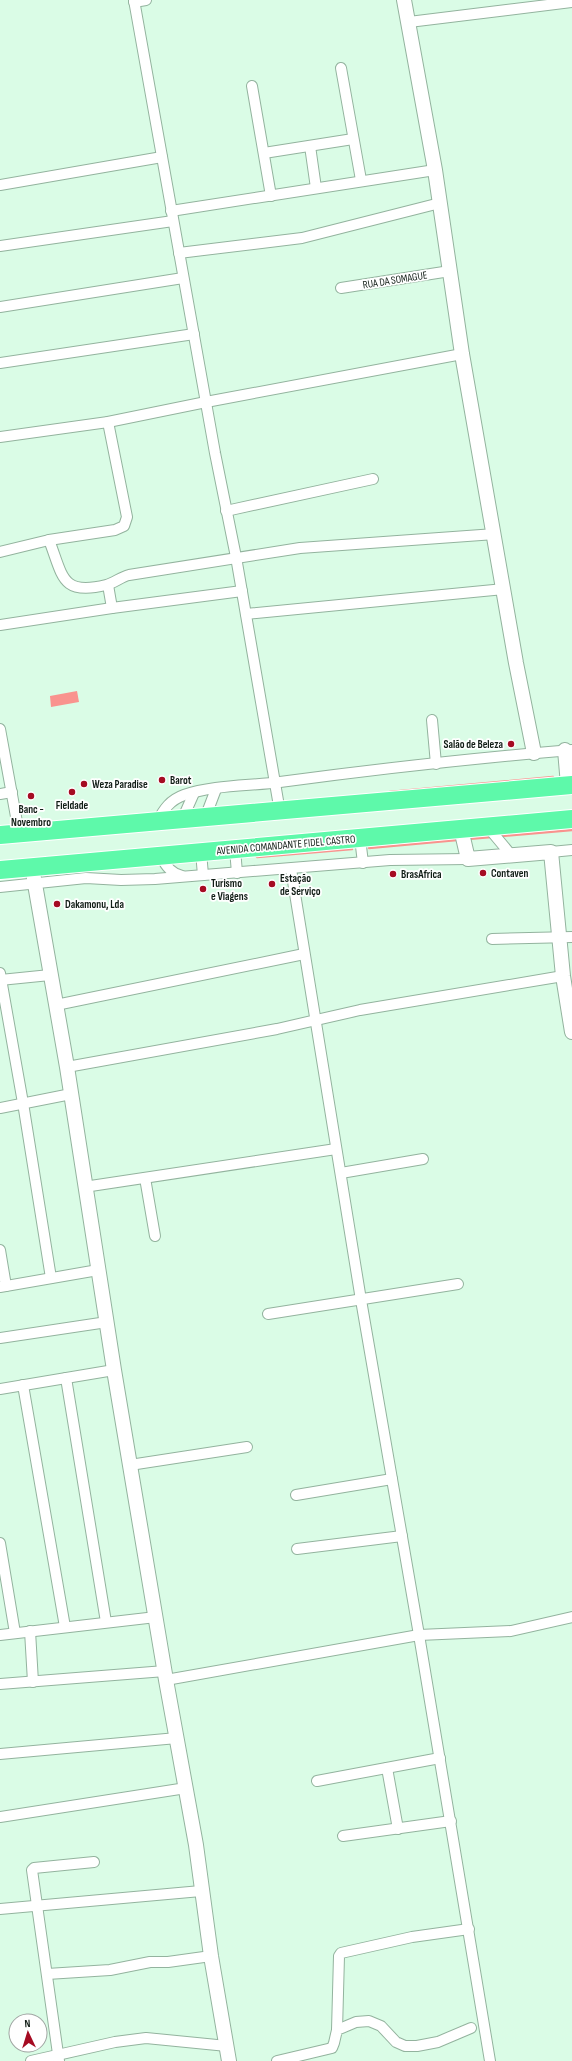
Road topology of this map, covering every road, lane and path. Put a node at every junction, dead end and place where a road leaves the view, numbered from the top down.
1 (146, 0) edge
2 (404, 0) edge
3 (134, 1) edge
4 (572, 2) edge
5 (499, 5) edge
6 (409, 22) junction
7 (341, 68) dead end
8 (252, 86) dead end
9 (353, 139) junction
10 (310, 146) junction
11 (264, 153) junction
12 (162, 158) junction
13 (435, 170) junction
14 (361, 180) junction
15 (0, 185) edge
16 (316, 188) junction
17 (271, 196) junction
18 (440, 203) junction
19 (172, 216) junction
20 (0, 246) edge
21 (179, 253) junction
22 (450, 271) junction
23 (183, 278) junction
24 (341, 288) dead end
25 (0, 307) edge
26 (194, 334) junction
27 (462, 354) junction
28 (0, 363) edge
29 (206, 402) junction
30 (108, 422) junction
31 (0, 437) edge
32 (373, 479) dead end
33 (226, 511) junction
34 (495, 534) junction
35 (49, 540) junction
36 (0, 552) edge
37 (236, 557) junction
38 (108, 585) junction
39 (504, 589) junction
40 (242, 591) junction
41 (112, 608) junction
42 (246, 614) junction
43 (0, 625) edge
44 (432, 720) dead end
45 (0, 729) edge
46 (568, 750) edge
47 (534, 753) junction
48 (436, 764) junction
49 (275, 783) junction
50 (570, 785) edge
51 (216, 789) junction
52 (12, 792) junction
53 (194, 793) junction
54 (0, 794) edge
55 (280, 812) junction
56 (205, 818) junction
57 (572, 819) edge
58 (182, 820) junction
59 (158, 822) junction
60 (487, 826) junction
61 (461, 829) junction
62 (19, 833) junction
63 (0, 835) edge
64 (360, 838) junction
65 (235, 849) junction
66 (572, 850) edge
67 (201, 852) junction
68 (551, 852) junction
69 (161, 856) junction
70 (512, 856) junction
71 (468, 859) junction
72 (363, 862) junction
73 (291, 869) junction
74 (0, 870) edge
75 (237, 873) junction
76 (33, 875) junction
77 (203, 875) junction
78 (188, 876) junction
79 (0, 887) edge
80 (566, 937) edge
81 (492, 939) dead end
82 (304, 954) junction
83 (50, 975) junction
84 (563, 976) junction
85 (0, 978) edge
86 (56, 1004) junction
87 (570, 1004) edge
88 (315, 1020) junction
89 (572, 1032) edge
90 (67, 1067) junction
91 (71, 1094) junction
92 (23, 1103) junction
93 (0, 1108) edge
94 (336, 1149) junction
95 (423, 1159) dead end
96 (341, 1173) junction
97 (145, 1178) junction
98 (84, 1187) junction
99 (155, 1236) dead end
100 (0, 1250) edge
101 (98, 1270) junction
102 (51, 1278) junction
103 (458, 1284) dead end
104 (3, 1286) edge
105 (360, 1300) junction
106 (268, 1314) dead end
107 (107, 1322) junction
108 (0, 1338) edge
109 (114, 1370) junction
110 (66, 1378) junction
111 (23, 1385) junction
112 (0, 1389) edge
113 (247, 1447) dead end
114 (130, 1465) junction
115 (392, 1479) junction
116 (296, 1495) dead end
117 (402, 1536) junction
118 (0, 1543) edge
119 (297, 1549) dead end
120 (156, 1617) junction
121 (572, 1617) edge
122 (106, 1622) junction
123 (65, 1627) junction
124 (30, 1631) junction
125 (14, 1633) junction
126 (0, 1635) edge
127 (420, 1635) junction
128 (166, 1676) junction
129 (33, 1682) junction
130 (0, 1684) edge
131 (177, 1738) junction
132 (0, 1754) edge
133 (440, 1758) junction
134 (387, 1768) junction
135 (318, 1781) dead end
136 (186, 1788) junction
137 (0, 1817) edge
138 (451, 1821) junction
139 (398, 1829) junction
140 (343, 1836) dead end
141 (94, 1862) dead end
142 (201, 1891) junction
143 (36, 1905) junction
144 (0, 1909) edge
145 (469, 1929) junction
146 (211, 1956) junction
147 (47, 1974) junction
148 (470, 2028) dead end
149 (337, 2030) junction
150 (227, 2046) junction
151 (59, 2058) edge
152 (31, 2061) edge
153 (229, 2061) edge
154 (277, 2061) edge
155 (490, 2061) edge

1 - 3 street
2 - 6 street
3 - 12 street
4 - 5 street
5 - 6 street
6 - 13 street
7 - 9 street
8 - 11 street
9 - 10 street
9 - 14 street
10 - 11 street
10 - 16 street
11 - 17 street
12 - 15 street
12 - 19 street
13 - 14 street
13 - 18 street
14 - 16 street
16 - 17 street
17 - 19 street
18 - 21 street
18 - 22 street
19 - 20 street
19 - 21 street
21 - 23 street
22 - 24 street, RUA DA SOMAGUE
22 - 27 street
23 - 25 street
23 - 26 street
26 - 28 street
26 - 29 street
27 - 29 street
27 - 34 street
29 - 30 street
29 - 33 street
30 - 31 street
30 - 35 street
32 - 33 street
33 - 37 street
34 - 37 street
34 - 39 street
35 - 36 street
35 - 38 street
37 - 38 street
37 - 40 street
38 - 41 street
39 - 42 street
39 - 47 street
40 - 41 street
40 - 42 street
41 - 43 street
42 - 49 street
44 - 48 street
45 - 52 street
46 - 47 street
46 - 50 street
47 - 48 street
48 - 49 street
49 - 51 street
49 - 55 street
50 - 55 highway
51 - 53 street
51 - 56 street
52 - 54 street
52 - 62 street
53 - 58 street
53 - 59 street
55 - 56 highway
56 - 58 highway
57 - 60 highway, AVENIDA COMANDANTE FIDEL CASTRO
58 - 59 highway
59 - 62 highway
60 - 61 highway, AVENIDA COMANDANTE FIDEL CASTRO
60 - 70 street
61 - 64 highway, AVENIDA COMANDANTE FIDEL CASTRO
61 - 71 street
62 - 63 highway
64 - 65 highway, AVENIDA COMANDANTE FIDEL CASTRO
64 - 72 street
65 - 67 highway, AVENIDA COMANDANTE FIDEL CASTRO
65 - 75 street
66 - 68 street
67 - 69 highway, AVENIDA COMANDANTE FIDEL CASTRO
67 - 77 street
68 - 70 street
68 - 80 street
69 - 76 highway, AVENIDA COMANDANTE FIDEL CASTRO
69 - 78 street
70 - 71 street
71 - 72 street
72 - 73 street
73 - 75 street
73 - 82 street
74 - 76 highway, AVENIDA COMANDANTE FIDEL CASTRO
75 - 77 street
76 - 78 street
76 - 79 street
76 - 83 street
77 - 78 street
80 - 81 street
80 - 84 street
82 - 86 street
82 - 88 street
83 - 85 street
83 - 86 street
84 - 87 street
84 - 88 street
85 - 92 street
86 - 90 street
87 - 89 street
88 - 90 street
88 - 94 street
90 - 91 street
91 - 92 street
91 - 98 street
92 - 93 street
92 - 102 street
94 - 96 street
94 - 97 street
95 - 96 street
96 - 105 street
97 - 98 street
97 - 99 street
98 - 101 street
100 - 104 street
101 - 102 street
101 - 107 street
102 - 104 street
103 - 105 street
105 - 106 street
105 - 115 street
107 - 108 street
107 - 109 street
109 - 110 street
109 - 114 street
110 - 111 street
110 - 122 street
111 - 112 street
111 - 123 street
113 - 114 street
114 - 120 street
115 - 116 street
115 - 117 street
117 - 119 street
117 - 127 street
118 - 125 street
120 - 122 street
120 - 128 street
121 - 127 street
122 - 123 street
123 - 124 street
124 - 125 street
124 - 129 street
125 - 126 street
127 - 128 street
127 - 133 street
128 - 129 street
128 - 131 street
129 - 130 street
131 - 132 street
131 - 136 street
133 - 134 street
133 - 138 street
134 - 135 street
134 - 139 street
136 - 137 street
136 - 142 street
138 - 139 street
138 - 145 street
139 - 140 street
141 - 143 street
142 - 143 street
142 - 146 street
143 - 144 street
143 - 147 street
145 - 149 street
145 - 155 street
146 - 147 street
146 - 150 street
147 - 151 street
148 - 149 street
149 - 154 street
150 - 151 street
150 - 153 street
151 - 152 street

